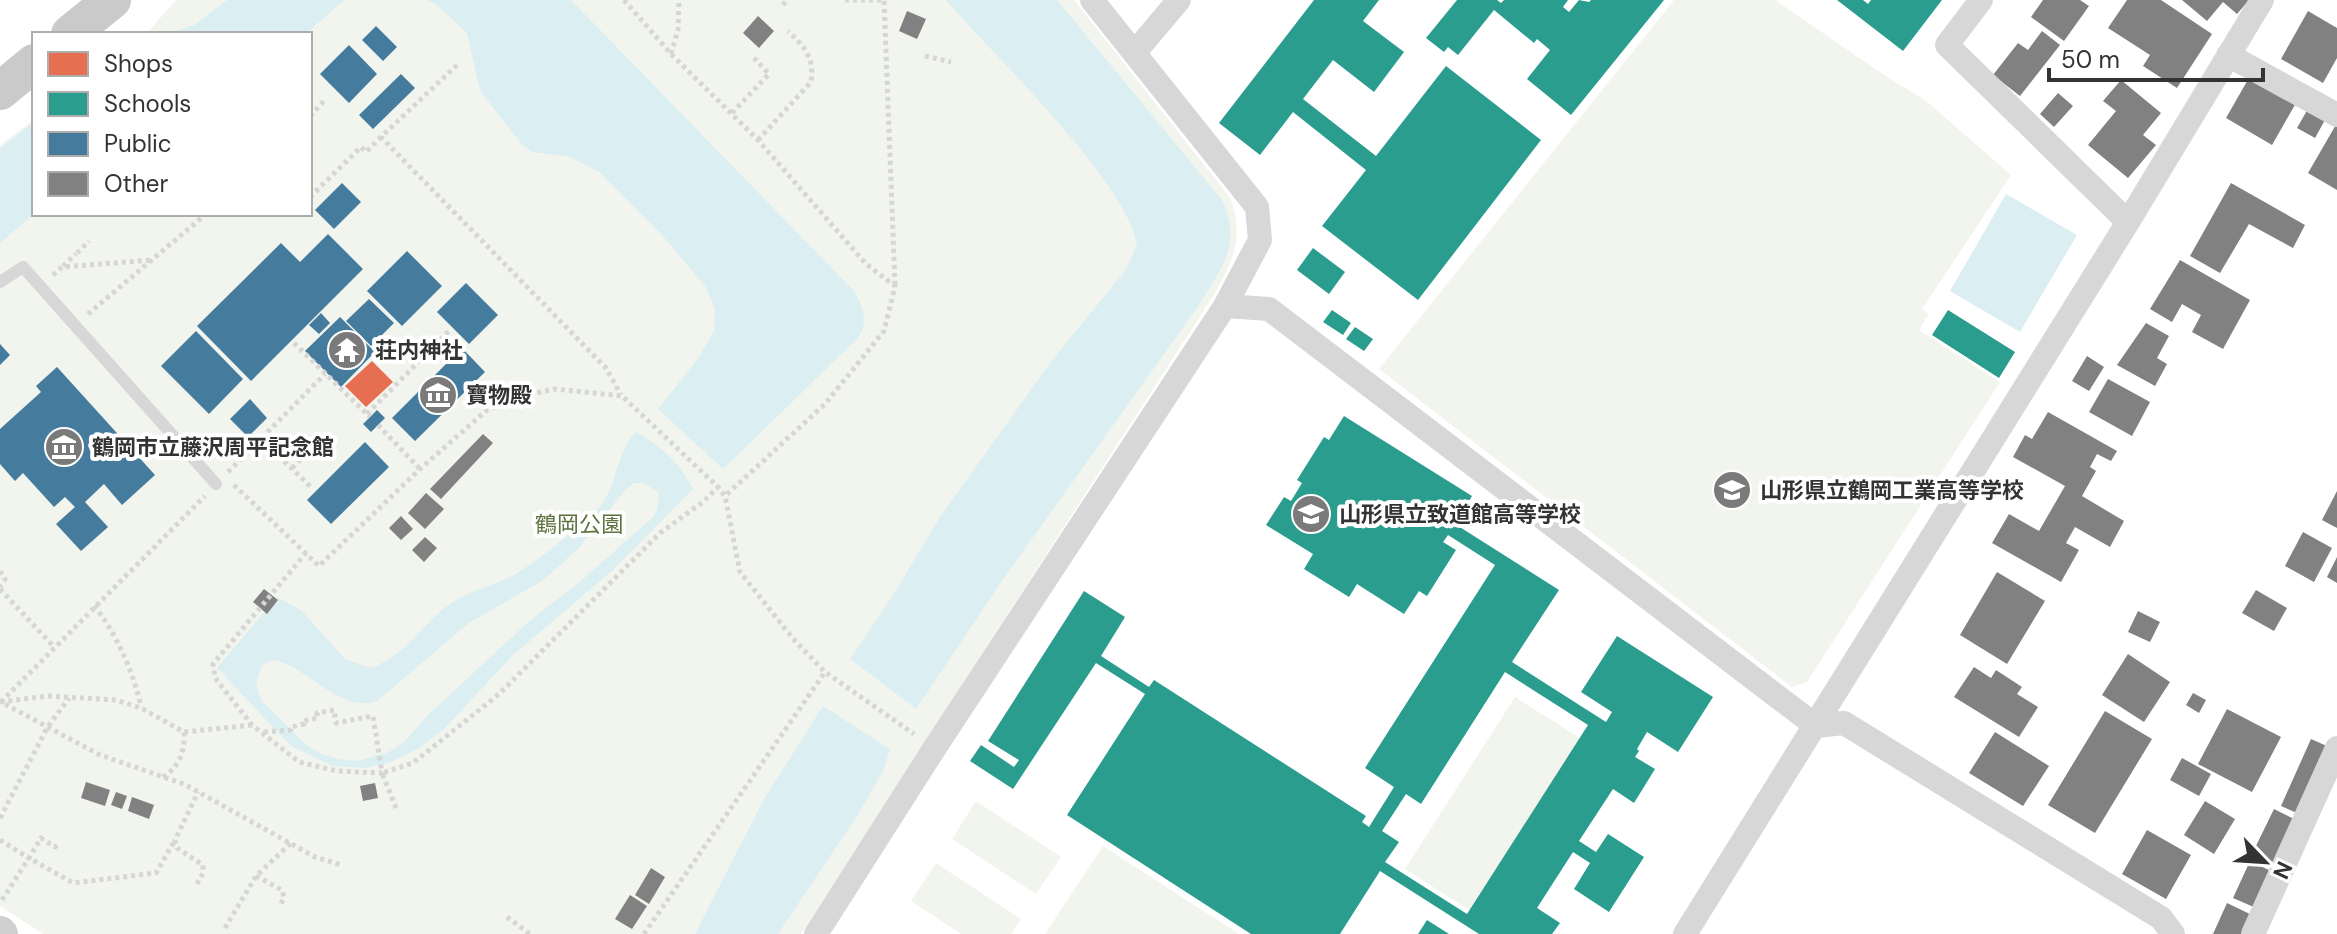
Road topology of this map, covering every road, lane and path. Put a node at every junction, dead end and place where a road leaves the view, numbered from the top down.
1 (112, 0) edge
2 (624, 0) edge
3 (679, 0) edge
4 (845, 0) edge
5 (1092, 0) edge
6 (1179, 0) edge
7 (1981, 0) edge
8 (2262, 0) edge
9 (788, 31) dead end
10 (72, 32) edge
11 (1135, 52) junction
12 (671, 54) junction
13 (2228, 55) junction
14 (925, 56) dead end
15 (754, 58) dead end
16 (951, 62) dead end
17 (32, 65) edge
18 (457, 65) dead end
19 (0, 91) edge
20 (324, 101) dead end
21 (732, 113) junction
22 (312, 114) edge
23 (2337, 115) edge
24 (381, 137) junction
25 (758, 140) junction
26 (312, 195) edge
27 (204, 216) edge
28 (2128, 222) junction
29 (89, 241) dead end
30 (153, 260) junction
31 (62, 267) junction
32 (0, 282) edge
33 (41, 286) junction
34 (895, 286) junction
35 (1225, 306) junction
36 (75, 324) junction
37 (449, 331) dead end
38 (294, 343) dead end
39 (325, 374) junction
40 (622, 396) junction
41 (378, 425) dead end
42 (261, 439) junction
43 (309, 451) dead end
44 (292, 468) junction
45 (420, 469) junction
46 (216, 484) dead end
47 (311, 487) dead end
48 (718, 487) junction
49 (725, 496) junction
50 (193, 508) dead end
51 (306, 553) junction
52 (0, 571) edge
53 (0, 588) edge
54 (94, 606) junction
55 (54, 647) junction
56 (825, 672) junction
57 (70, 697) junction
58 (0, 702) edge
59 (141, 708) junction
60 (252, 725) junction
61 (1816, 726) junction
62 (47, 728) junction
63 (908, 730) dead end
64 (184, 732) junction
65 (264, 732) junction
66 (2337, 748) edge
67 (382, 773) junction
68 (163, 777) junction
69 (198, 792) junction
70 (396, 808) dead end
71 (0, 818) edge
72 (0, 840) edge
73 (175, 840) junction
74 (291, 843) junction
75 (57, 845) dead end
76 (29, 858) junction
77 (341, 865) dead end
78 (256, 876) junction
79 (197, 884) dead end
80 (0, 903) edge
81 (280, 905) dead end
82 (507, 917) dead end
83 (225, 928) dead end
84 (530, 934) edge
85 (644, 934) edge
86 (816, 934) edge
87 (1685, 934) edge
88 (2173, 934) edge
89 (2253, 934) edge

1 - 10 main road
2 - 12 path
3 - 12 path
4 - 34 path
5 - 11 street
6 - 11 street
7 - 28 street
8 - 13 street
9 - 25 path
11 - 35 street
12 - 21 path
13 - 23 street
13 - 28 street
14 - 16 path
15 - 21 path
17 - 19 main road
18 - 24 path
20 - 22 path
21 - 25 path
24 - 26 path
24 - 40 path
25 - 34 path
27 - 30 path
28 - 61 street
29 - 31 path
30 - 31 path
30 - 36 path
31 - 33 path
32 - 33 lane
33 - 36 lane
34 - 49 path
35 - 61 street
35 - 86 street
36 - 46 lane
37 - 39 path
38 - 39 path
39 - 42 path
40 - 45 path
40 - 48 path
41 - 45 path
42 - 44 path
42 - 51 path
43 - 44 path
44 - 47 path
45 - 51 path
48 - 49 path
48 - 67 path
49 - 56 path
50 - 54 path
51 - 60 path
52 - 53 path
53 - 55 path
54 - 55 path
54 - 59 path
55 - 58 path
56 - 63 path
56 - 85 path
57 - 58 path
57 - 59 path
57 - 62 path
58 - 62 path
59 - 64 path
60 - 64 path
60 - 65 path
61 - 87 street
61 - 88 street
62 - 68 path
62 - 71 path
64 - 68 path
65 - 67 path
65 - 67 path
66 - 89 street
67 - 70 path
68 - 69 path
69 - 73 path
69 - 74 path
72 - 76 path
73 - 76 path
73 - 79 path
74 - 77 path
74 - 78 path
75 - 76 path
76 - 80 path
78 - 81 path
78 - 83 path
82 - 84 path

